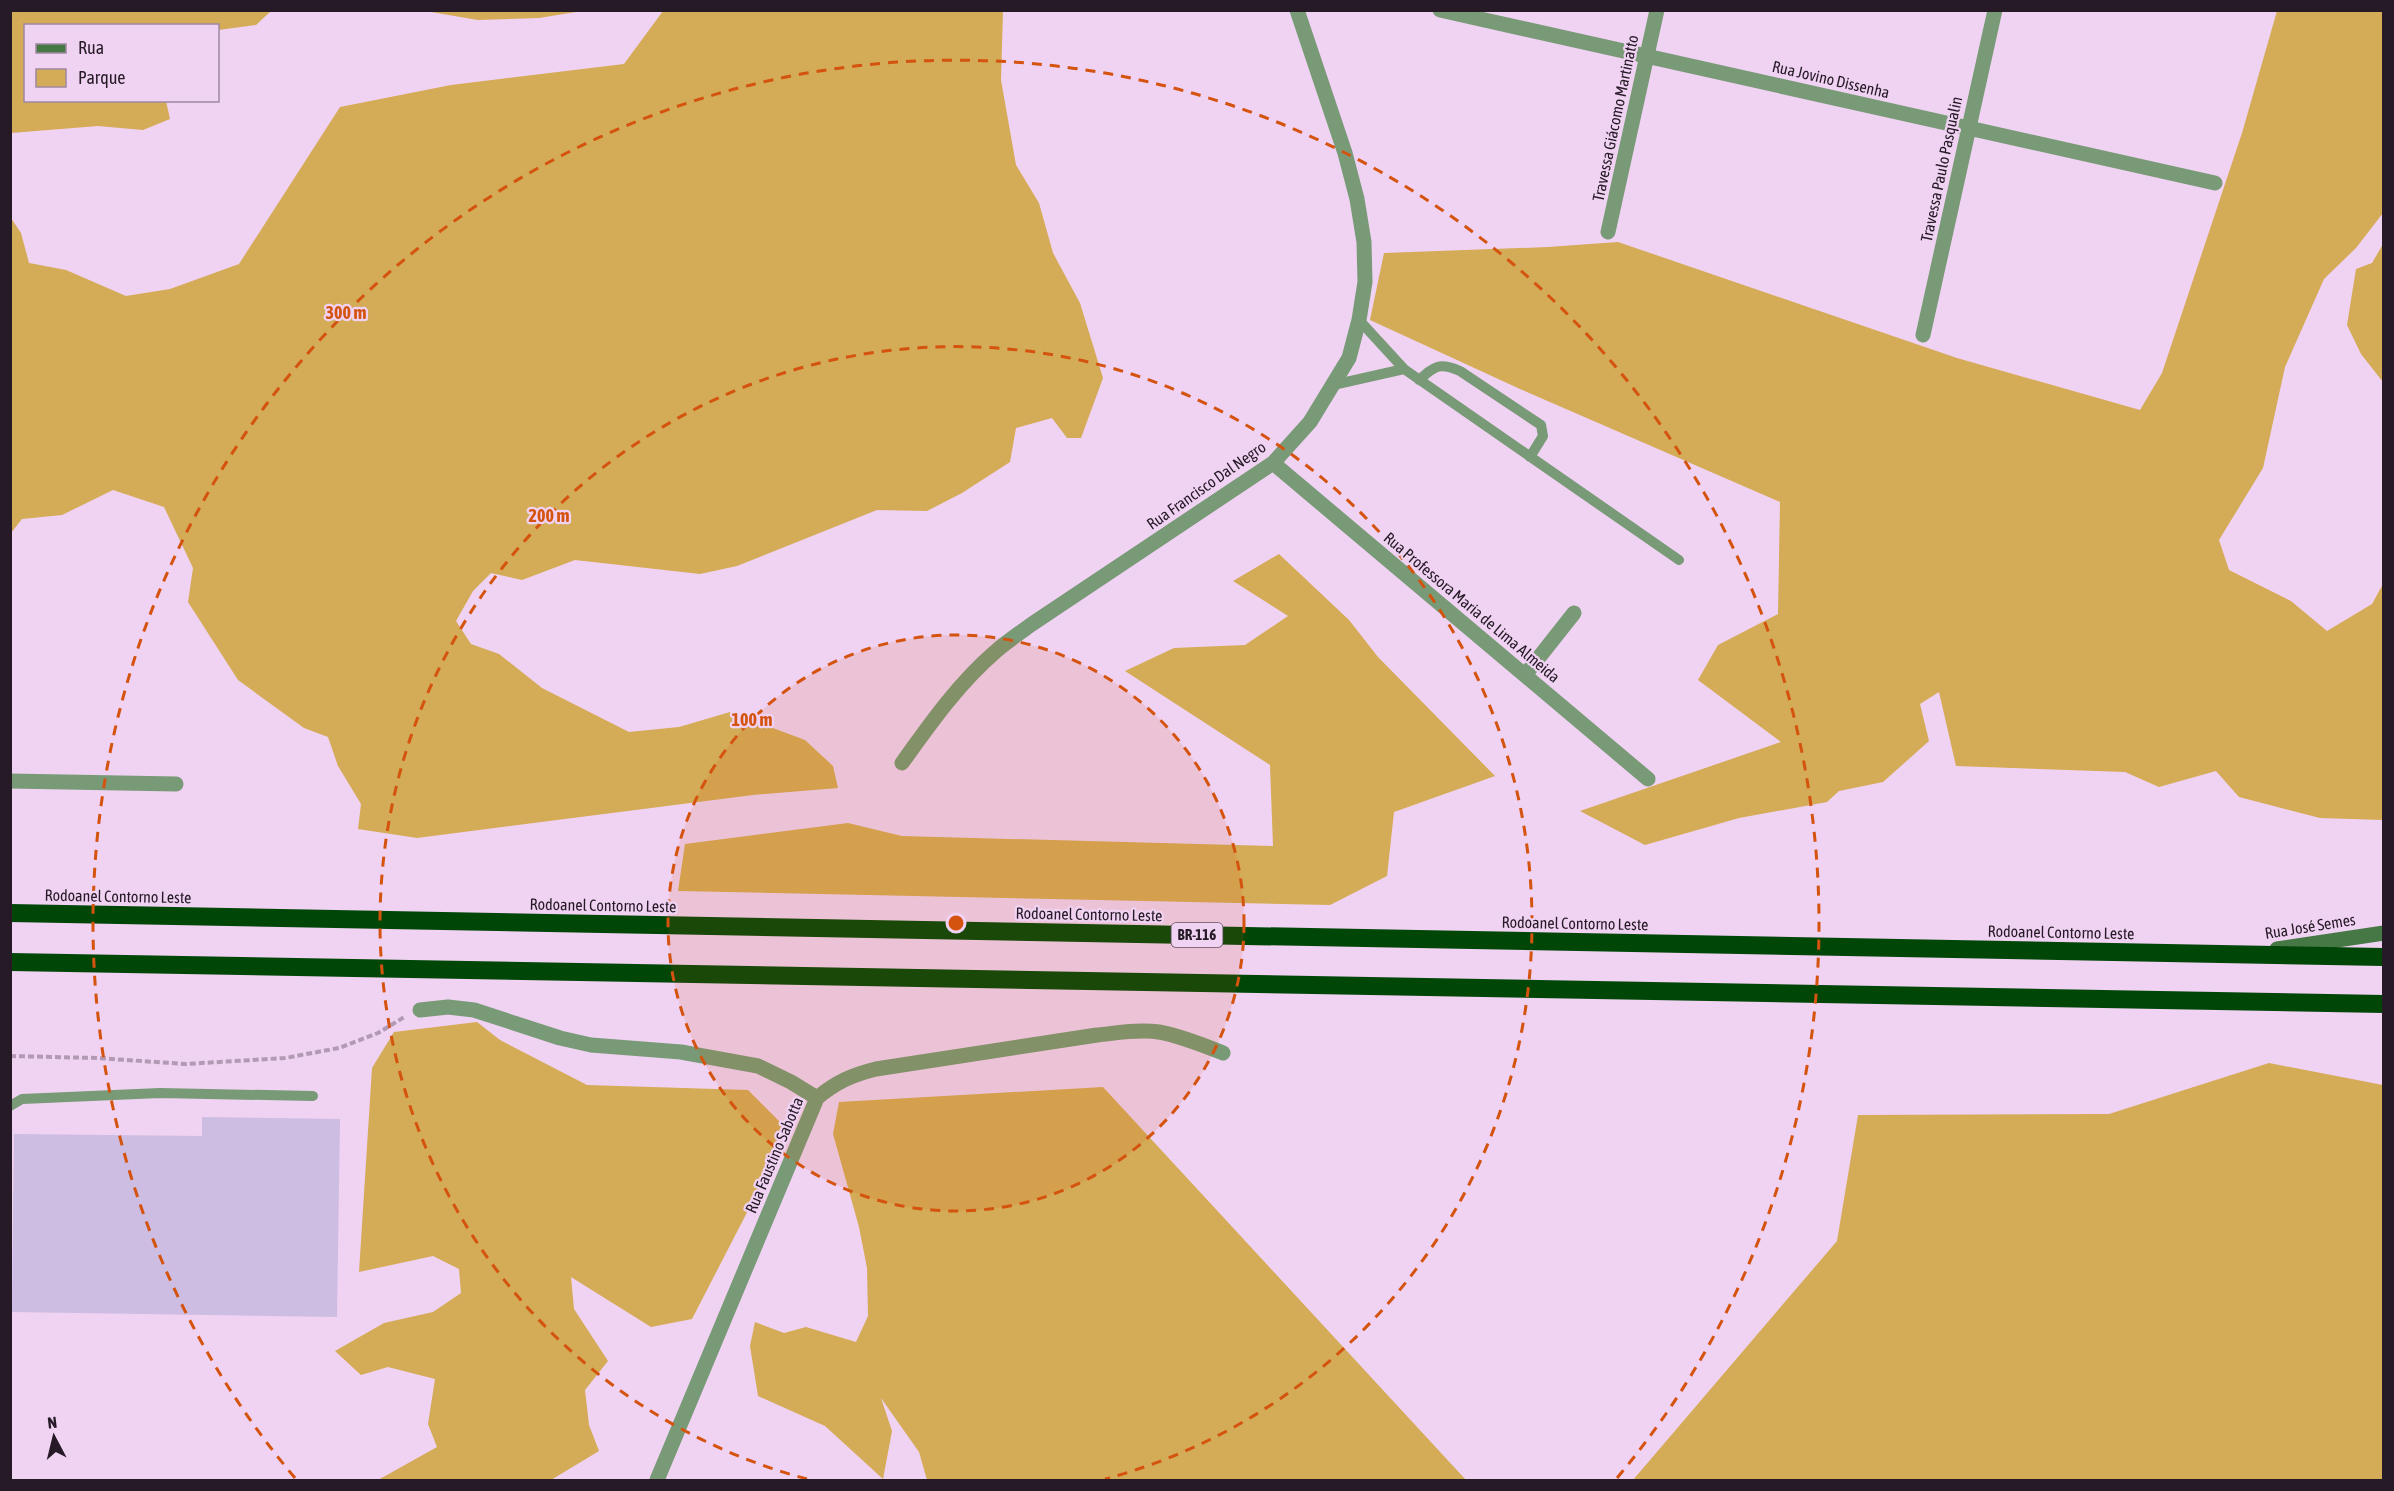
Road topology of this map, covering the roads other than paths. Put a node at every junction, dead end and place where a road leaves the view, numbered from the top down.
1 (1297, 10) edge
2 (1440, 10) edge
3 (1657, 10) edge
4 (1995, 10) edge
5 (1647, 57) junction
6 (1969, 128) junction
7 (2215, 183) dead end
8 (1608, 232) dead end
9 (1359, 320) junction
10 (1923, 335) dead end
11 (1404, 369) junction
12 (1419, 380) junction
13 (1333, 385) junction
14 (1530, 457) junction
15 (1273, 463) junction
16 (1679, 560) dead end
17 (1574, 613) dead end
18 (1525, 675) junction
19 (902, 763) dead end
20 (1648, 779) dead end
21 (10, 781) edge
22 (176, 784) dead end
23 (10, 914) edge
24 (2384, 933) edge
25 (2242, 955) junction
26 (2384, 957) edge
27 (10, 962) edge
28 (2384, 1004) edge
29 (420, 1010) road end
30 (1223, 1053) dead end
31 (313, 1096) dead end
32 (817, 1098) junction
33 (10, 1106) edge
34 (657, 1480) edge

1 - 9 street, Rua Francisco Dal Negro
2 - 5 street, Rua Jovino Dissenha
3 - 5 street, Travessa Giácomo Martinatto
4 - 6 street, Travessa Paulo Pasqualin
5 - 6 street, Rua Jovino Dissenha
5 - 8 street, Travessa Giácomo Martinatto
6 - 7 street, Rua Jovino Dissenha
6 - 10 street, Travessa Paulo Pasqualin
9 - 11 lane
9 - 13 street, Rua Francisco Dal Negro
11 - 12 lane
11 - 13 lane
12 - 14 lane
12 - 14 lane
13 - 15 street, Rua Francisco Dal Negro
14 - 16 lane
15 - 18 street, Rua Professora Maria de Lima Almeida
15 - 19 street, Rua Francisco Dal Negro
17 - 18 street
18 - 20 street, Rua Professora Maria de Lima Almeida
21 - 22 street
23 - 25 highway, Rodoanel Contorno Leste / BR-116
24 - 25 main road, Rua José Semes
25 - 26 highway, Rodoanel Contorno Leste / BR-116
27 - 28 highway
29 - 32 street
30 - 32 street, Rua Faustino Sabotta
31 - 33 lane
32 - 34 street, Rua Faustino Sabotta

